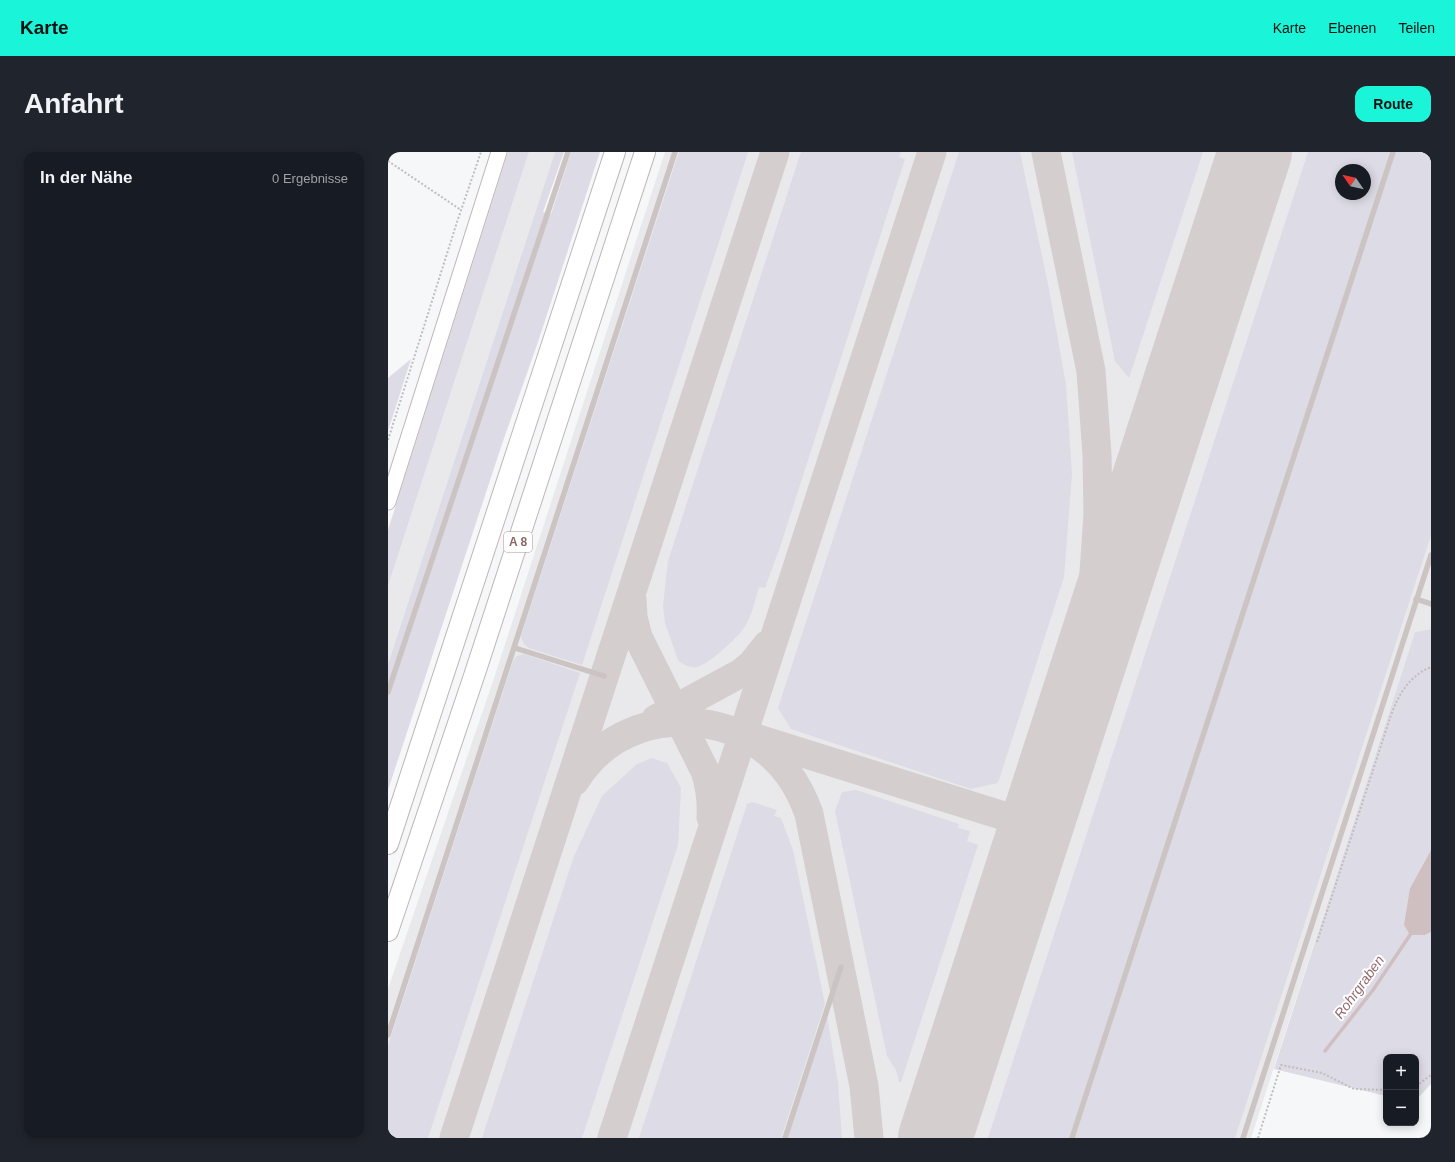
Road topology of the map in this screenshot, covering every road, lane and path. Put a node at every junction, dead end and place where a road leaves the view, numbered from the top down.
1 (481, 152) edge
2 (499, 152) edge
3 (568, 152) edge
4 (615, 152) edge
5 (645, 152) edge
6 (675, 152) edge
7 (1393, 152) edge
8 (388, 161) edge
9 (461, 210) junction
10 (388, 440) edge
11 (388, 502) edge
12 (1431, 555) edge
13 (1416, 599) junction
14 (1431, 604) edge
15 (515, 648) junction
16 (1431, 667) edge
17 (604, 676) dead end
18 (388, 692) edge
19 (410, 780) junction
20 (388, 814) edge
21 (388, 844) edge
22 (388, 931) edge
23 (1317, 942) dead end
24 (841, 967) dead end
25 (388, 1035) edge
26 (1431, 1075) edge
27 (1419, 1084) edge
28 (1383, 1090) edge
29 (785, 1138) edge
30 (1072, 1138) edge
31 (1243, 1138) edge
32 (1258, 1138) edge

1 - 9 path
2 - 11 main road
3 - 18 lane
4 - 19 highway, A 8
5 - 22 highway, A 8
6 - 15 lane
7 - 30 lane
8 - 9 path
9 - 10 path
12 - 13 lane
13 - 14 lane
13 - 31 lane
15 - 17 lane
15 - 25 lane
16 - 23 path
19 - 20 highway
19 - 21 highway, A 8
24 - 29 lane
26 - 27 path
28 - 32 path

